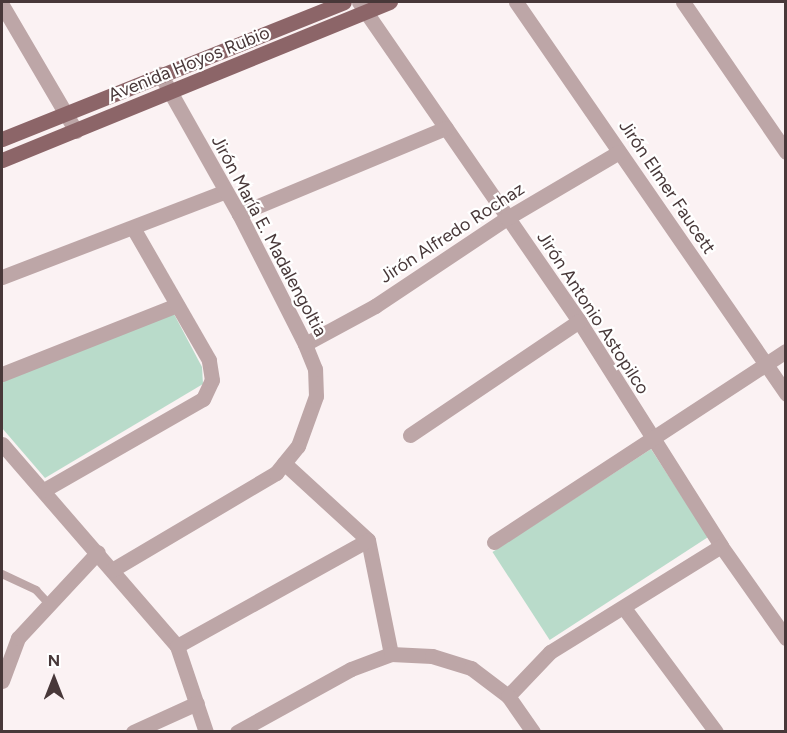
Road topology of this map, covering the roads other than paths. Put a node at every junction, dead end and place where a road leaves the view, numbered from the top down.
1 (344, 2) edge
2 (390, 2) edge
3 (516, 2) edge
4 (682, 2) edge
5 (2, 5) edge
6 (363, 6) edge
7 (160, 74) junction
8 (170, 93) junction
9 (66, 112) junction
10 (446, 128) junction
11 (76, 130) junction
12 (2, 139) edge
13 (619, 152) junction
14 (786, 152) edge
15 (2, 160) edge
16 (224, 192) junction
17 (239, 214) junction
18 (507, 218) junction
19 (133, 228) junction
20 (2, 277) edge
21 (177, 305) junction
22 (579, 321) junction
23 (305, 344) junction
24 (786, 351) edge
25 (766, 364) junction
26 (2, 374) edge
27 (786, 394) edge
28 (410, 435) dead end
29 (652, 439) junction
30 (2, 444) edge
31 (284, 463) junction
32 (44, 490) junction
33 (368, 540) junction
34 (494, 542) dead end
35 (722, 546) junction
36 (98, 552) junction
37 (112, 570) junction
38 (2, 574) edge
39 (48, 603) junction
40 (624, 608) junction
41 (786, 638) edge
42 (177, 646) junction
43 (391, 654) junction
44 (2, 681) edge
45 (508, 696) junction
46 (197, 703) junction
47 (709, 729) edge
48 (133, 732) edge
49 (206, 732) edge
50 (237, 732) edge
51 (533, 732) edge

1 - 7 main road, Avenida Hoyos Rubio
2 - 6 main road, Avenida Hoyos Rubio
3 - 13 street, Jirón Elmer Faucett
4 - 14 street
5 - 9 street
6 - 8 main road, Avenida Hoyos Rubio
6 - 10 street, Jirón Antonio Astopilco
7 - 8 street, Jirón María E. Madalengoltia
7 - 9 main road, Avenida Hoyos Rubio
8 - 11 main road, Avenida Hoyos Rubio
8 - 16 street, Jirón María E. Madalengoltia
9 - 11 street
9 - 12 main road, Avenida Hoyos Rubio
10 - 17 street
10 - 18 street, Jirón Antonio Astopilco
11 - 15 main road, Avenida Hoyos Rubio
13 - 18 street, Jirón Alfredo Rochaz
13 - 25 street, Jirón Elmer Faucett
16 - 17 street, Jirón María E. Madalengoltia
16 - 19 street
17 - 23 street, Jirón María E. Madalengoltia
18 - 22 street, Jirón Antonio Astopilco
18 - 23 street, Jirón Alfredo Rochaz
19 - 20 street
19 - 21 street
21 - 26 street
21 - 32 street
22 - 28 street
22 - 29 street, Jirón Antonio Astopilco
23 - 31 street, Jirón María E. Madalengoltia
24 - 25 street
25 - 27 street, Jirón Elmer Faucett
25 - 29 street
29 - 34 street
29 - 35 street, Jirón Antonio Astopilco
30 - 32 street
31 - 33 street
31 - 37 street, Jirón María E. Madalengoltia
32 - 36 street
33 - 42 street
33 - 43 street
35 - 40 street
35 - 41 street, Jirón Antonio Astopilco
36 - 37 street
36 - 39 street
37 - 42 street
38 - 39 lane
39 - 44 street
40 - 45 street
40 - 47 street
42 - 46 street
43 - 45 street
43 - 50 street
45 - 51 street
46 - 48 street
46 - 49 street

